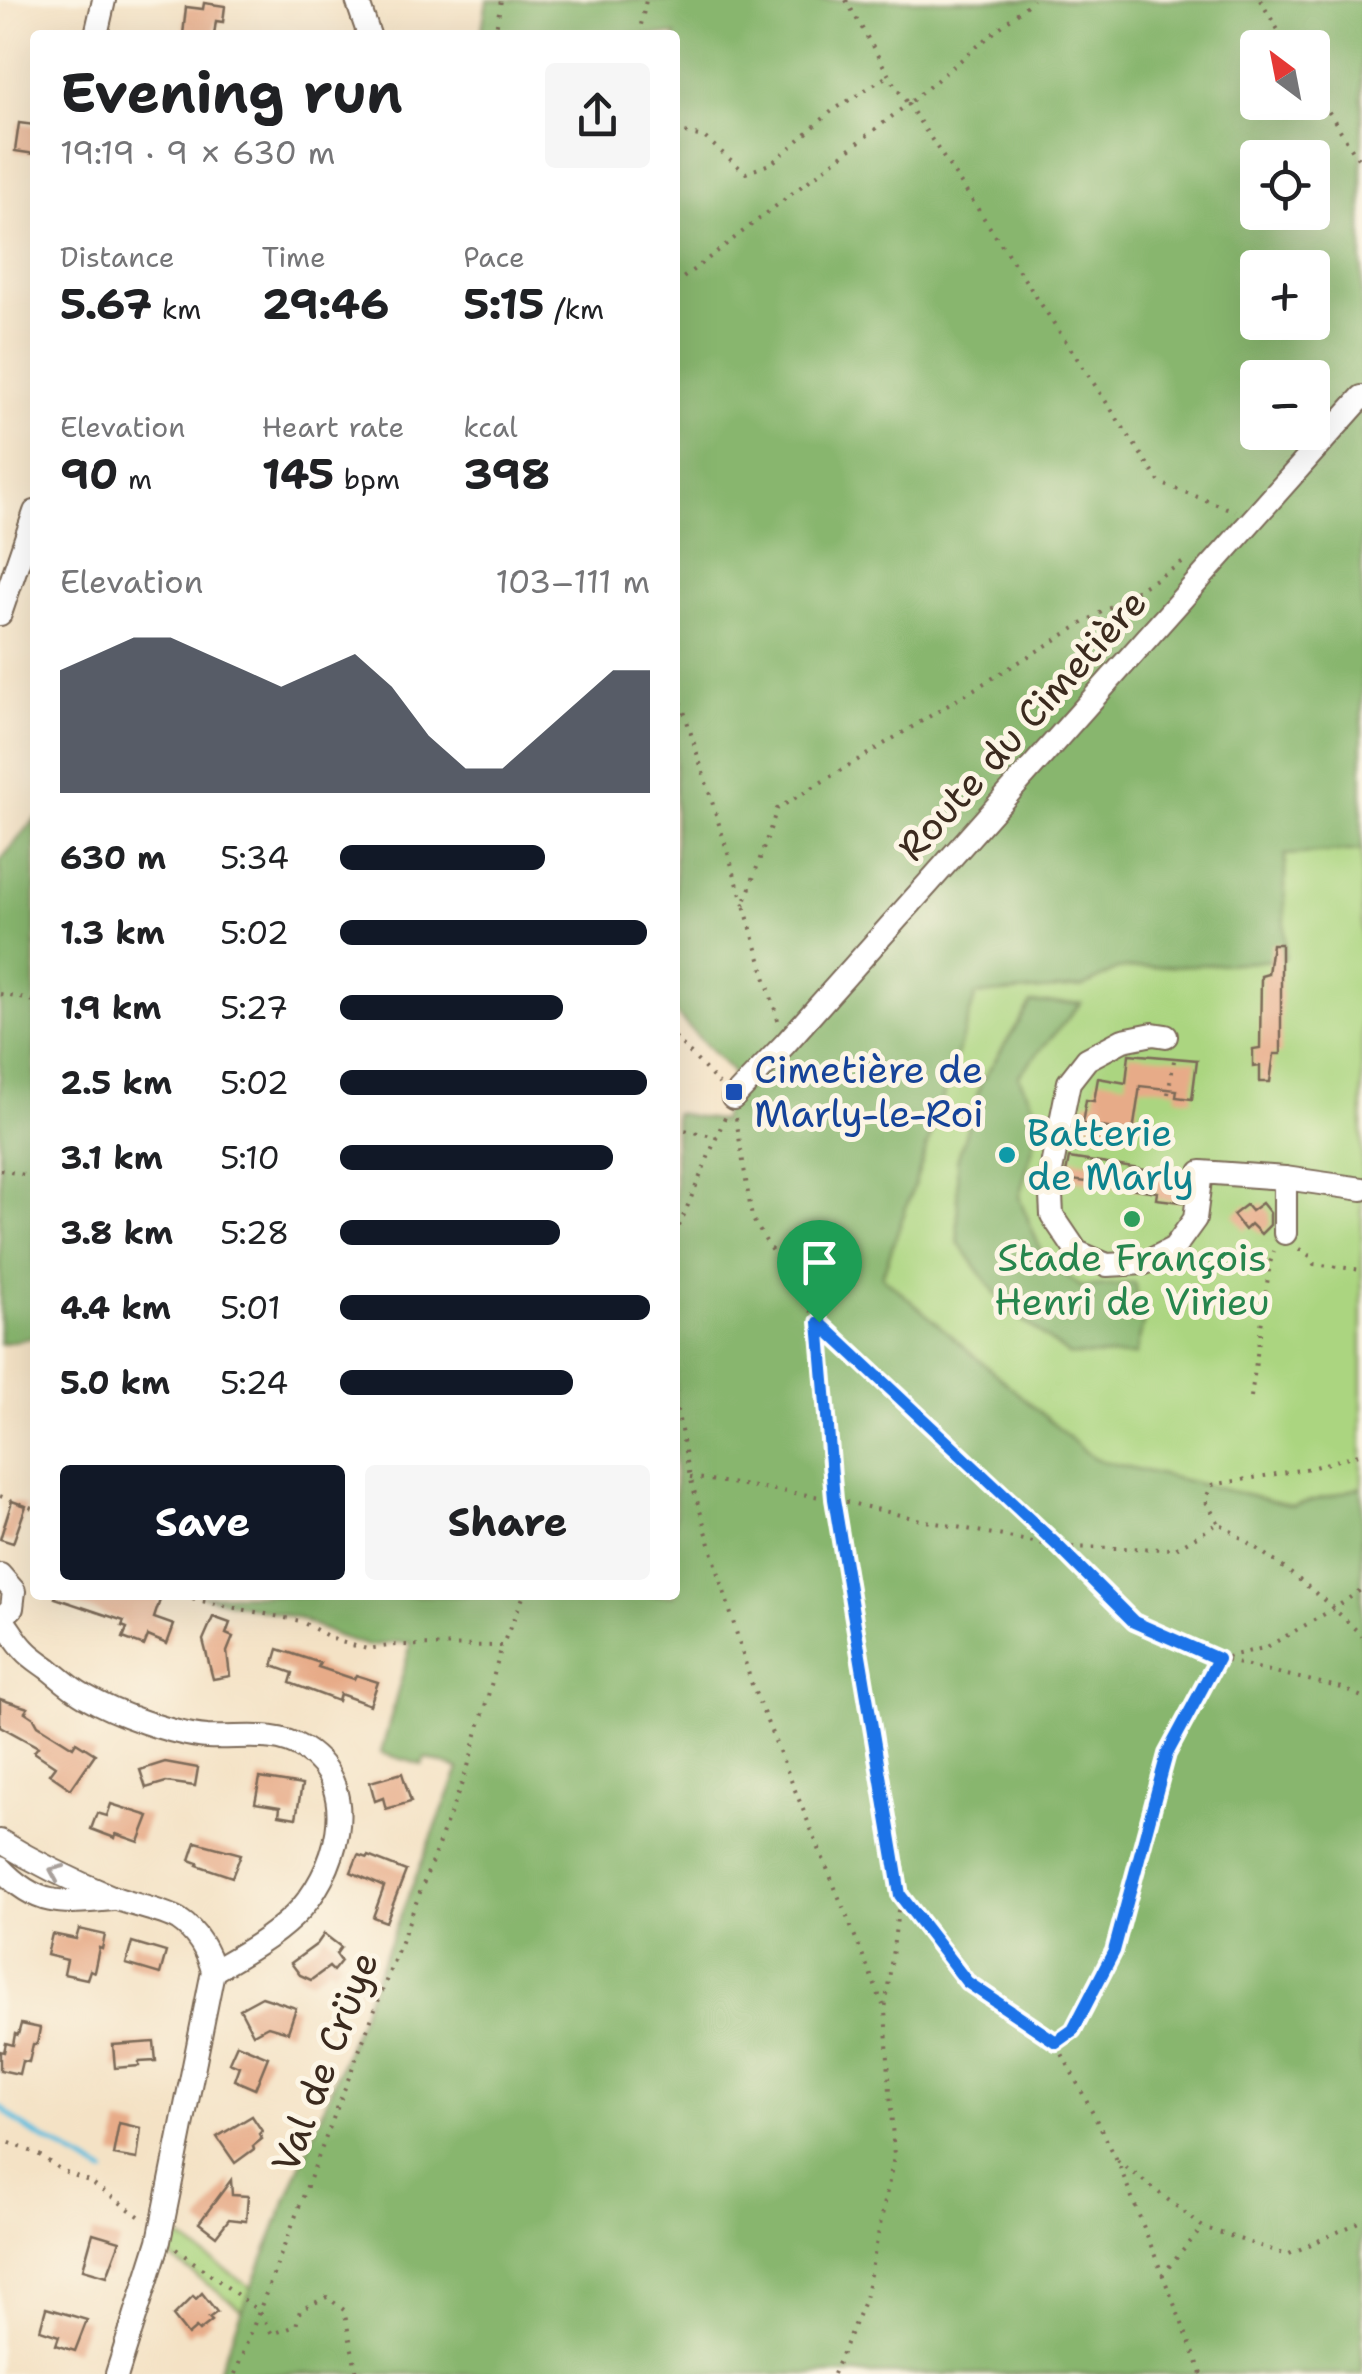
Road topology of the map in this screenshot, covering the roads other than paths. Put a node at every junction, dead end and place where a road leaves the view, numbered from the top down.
1 (104, 0) edge
2 (357, 0) edge
3 (97, 30) edge
4 (367, 30) edge
5 (1362, 397) edge
6 (30, 528) edge
7 (0, 614) edge
8 (1166, 1036) road end
9 (733, 1098) road end
10 (1285, 1178) junction
11 (1362, 1189) edge
12 (1285, 1233) road end
13 (0, 1575) edge
14 (1, 1619) edge
15 (0, 1840) edge
16 (0, 1868) edge
17 (115, 1899) junction
18 (212, 1971) junction
19 (117, 2374) edge

1 - 3 street
2 - 4 street
5 - 9 street, Route du Cimetière
6 - 7 street
8 - 10 street
10 - 11 street
10 - 12 street
13 - 14 street
14 - 18 street
17 -> 15 street
16 - 17 street
17 - 18 street
18 - 19 street

